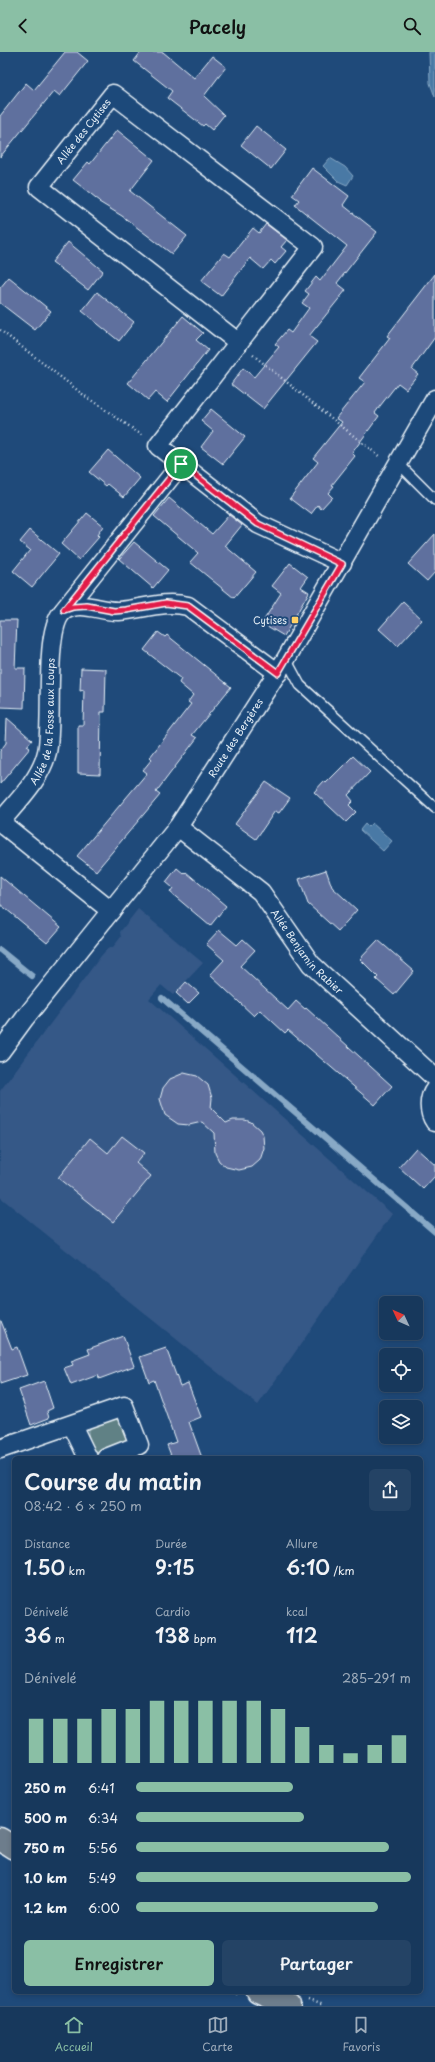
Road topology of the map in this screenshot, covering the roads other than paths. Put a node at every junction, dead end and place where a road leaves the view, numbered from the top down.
1 (239, 343) junction
2 (435, 399) edge
3 (181, 464) junction
4 (397, 467) junction
5 (435, 500) edge
6 (342, 564) junction
7 (64, 610) junction
8 (282, 666) junction
9 (435, 808) edge
10 (178, 827) junction
11 (111, 911) junction
12 (0, 1052) edge
13 (435, 1078) edge
14 (435, 1089) edge
15 (435, 1122) edge
16 (72, 1425) junction
17 (0, 1449) edge
18 (87, 1456) edge
19 (111, 1456) edge
20 (0, 1839) edge
21 (12, 1847) edge
22 (262, 1994) edge
23 (289, 2006) edge

1 - 1 street, Allée des Cytises
1 - 3 street, Allée des Cytises
2 - 4 street, Route des Bergères
3 - 6 street
3 - 7 street, Allée de la Fosse aux Loups
4 - 5 lane
4 - 6 street, Route des Bergères
6 - 8 street, Route des Bergères
7 - 8 street
7 - 11 street, Allée de la Fosse aux Loups
8 - 9 lane
8 - 10 street, Route des Bergères
10 - 11 street, Route des Bergères
10 - 13 street, Allée Benjamin Rabier
11 - 12 street, Route des Bergères
14 - 15 street
16 - 17 street
16 - 18 street
16 - 19 street
20 - 21 main road
22 - 23 main road

